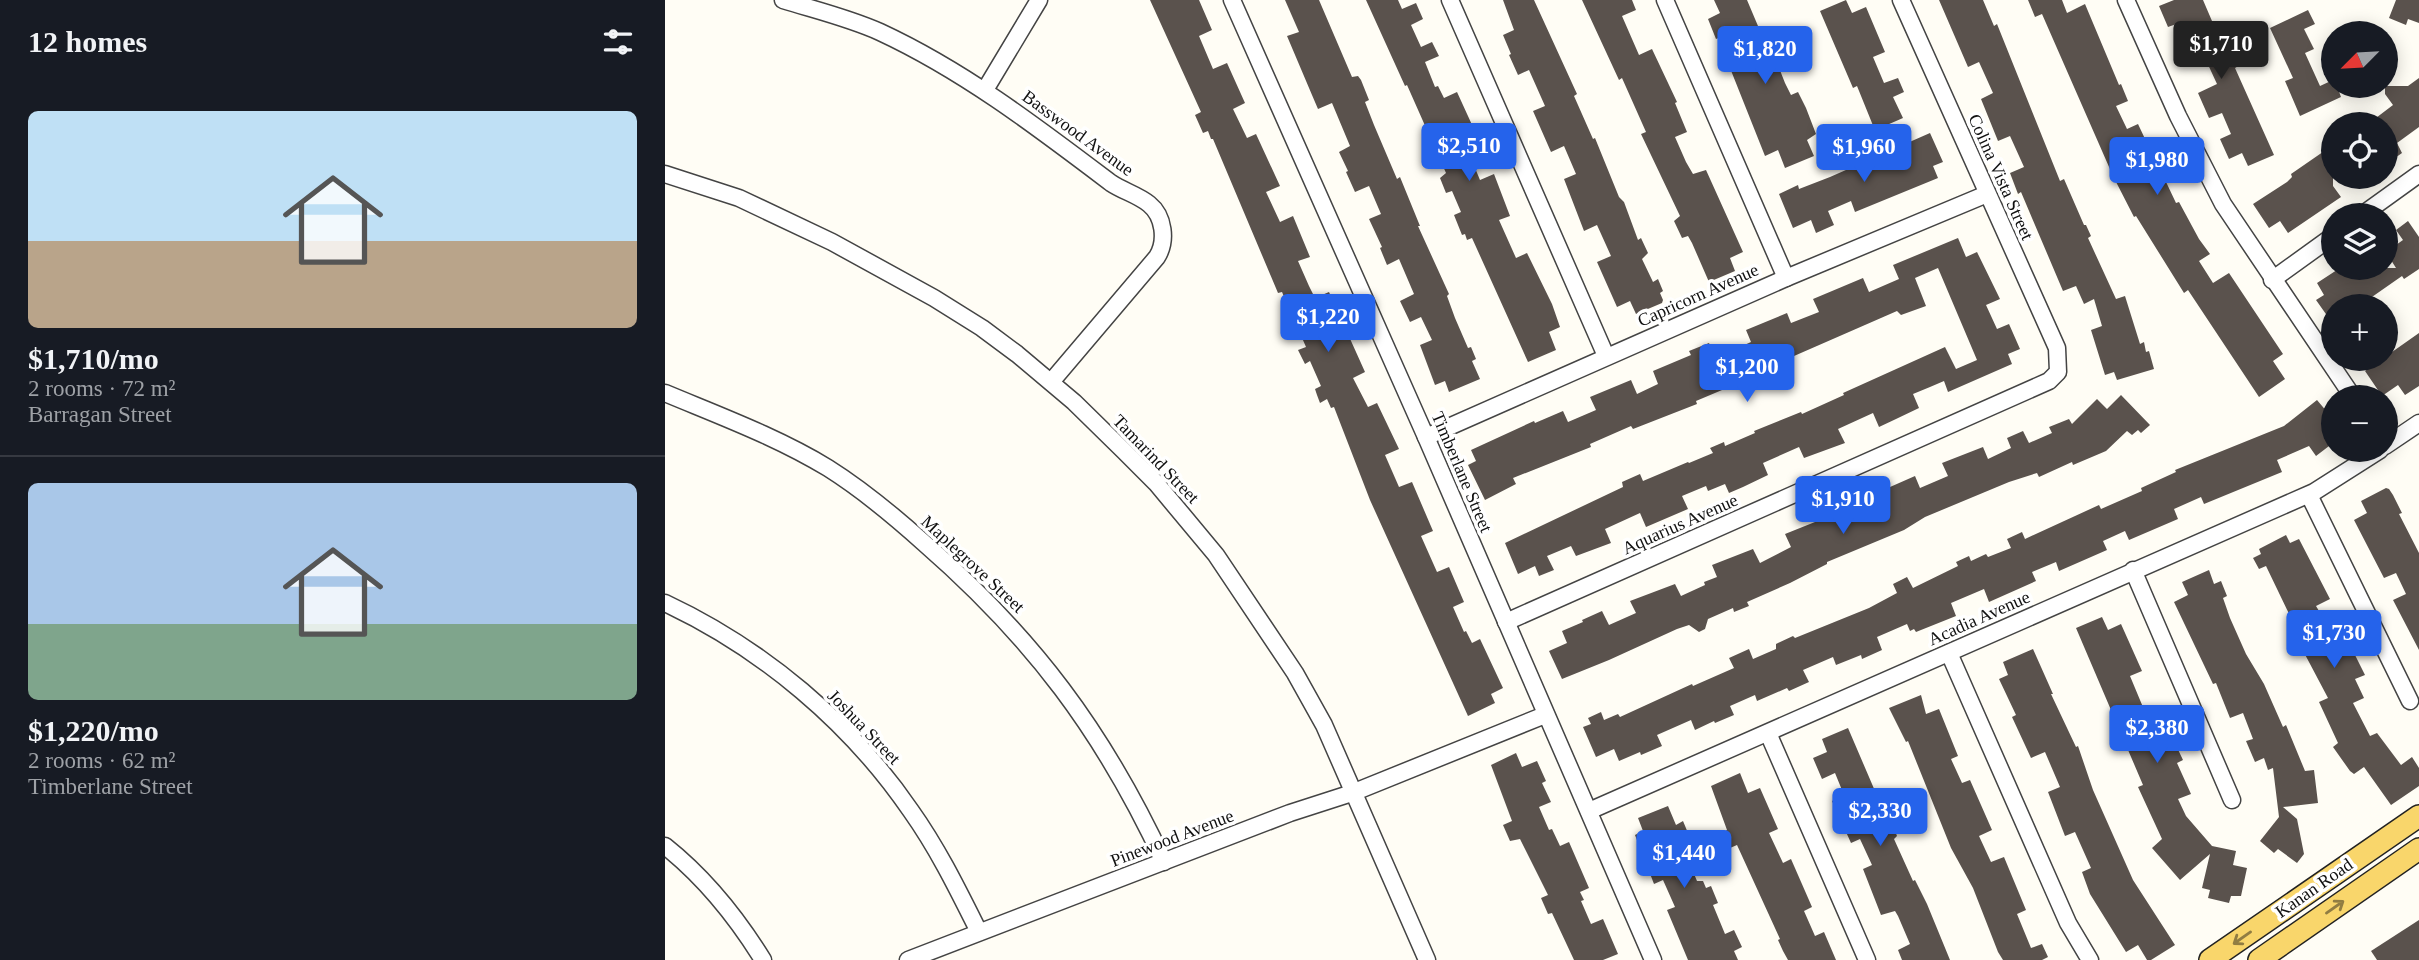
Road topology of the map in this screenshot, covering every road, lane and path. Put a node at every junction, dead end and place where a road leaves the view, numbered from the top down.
1 (783, 0) edge
2 (1039, 0) edge
3 (1232, 0) edge
4 (1450, 0) edge
5 (1665, 0) edge
6 (1901, 0) edge
7 (2126, 0) edge
8 (985, 90) junction
9 (665, 174) edge
10 (2419, 174) edge
11 (1987, 194) junction
12 (2379, 203) edge
13 (2321, 245) edge
14 (1786, 278) junction
15 (2272, 280) junction
16 (1606, 356) junction
17 (2058, 372) joint
18 (1051, 382) junction
19 (2345, 385) edge
20 (665, 393) edge
21 (2419, 423) edge
22 (1426, 437) junction
23 (2398, 437) edge
24 (2360, 462) edge
25 (2309, 495) junction
26 (2133, 570) junction
27 (665, 603) edge
28 (1506, 622) junction
29 (1949, 653) junction
30 (2410, 701) dead end
31 (1545, 715) junction
32 (1768, 733) junction
33 (1352, 793) junction
34 (2232, 800) dead end
35 (1589, 811) junction
36 (2419, 816) edge
37 (665, 846) edge
38 (2419, 849) edge
39 (1164, 862) junction
40 (979, 932) junction
41 (763, 960) edge
42 (908, 960) edge
43 (1427, 960) edge
44 (1653, 960) edge
45 (1867, 960) edge
46 (2089, 960) edge
47 (2210, 960) edge
48 (2259, 960) edge

1 - 8 street, Basswood Avenue
2 - 8 street
3 - 22 street, Timberlane Street
4 - 16 street
5 - 14 street
6 - 11 street, Colina Vista Street
7 - 15 street
8 - 18 street, Basswood Avenue
9 - 18 street, Tamarind Street
10 - 12 street
11 - 14 street, Capricorn Avenue
11 - 17 street, Colina Vista Street
13 - 15 street
14 - 16 street, Capricorn Avenue
15 - 19 street
16 - 22 street, Capricorn Avenue
17 - 28 street, Aquarius Avenue
18 - 33 street, Tamarind Street
20 - 39 street, Maplegrove Street
21 - 23 street, Acadia Avenue
22 - 28 street, Timberlane Street
24 - 25 street, Acadia Avenue
25 - 26 street, Acadia Avenue
25 - 30 street
26 - 29 street, Acadia Avenue
26 - 34 street
27 - 40 street, Joshua Street
28 - 31 street, Timberlane Street
29 - 32 street, Acadia Avenue
29 - 46 street
31 - 33 street, Pinewood Avenue
31 - 35 street, Timberlane Street
32 - 35 street, Acadia Avenue
32 - 45 street
33 - 39 street, Pinewood Avenue
33 - 43 street, Tamarind Street
35 - 44 street, Timberlane Street
36 -> 47 main road, Kanan Road
37 - 41 street
48 -> 38 main road, Kanan Road
39 - 40 street, Pinewood Avenue
40 - 42 street, Pinewood Avenue

